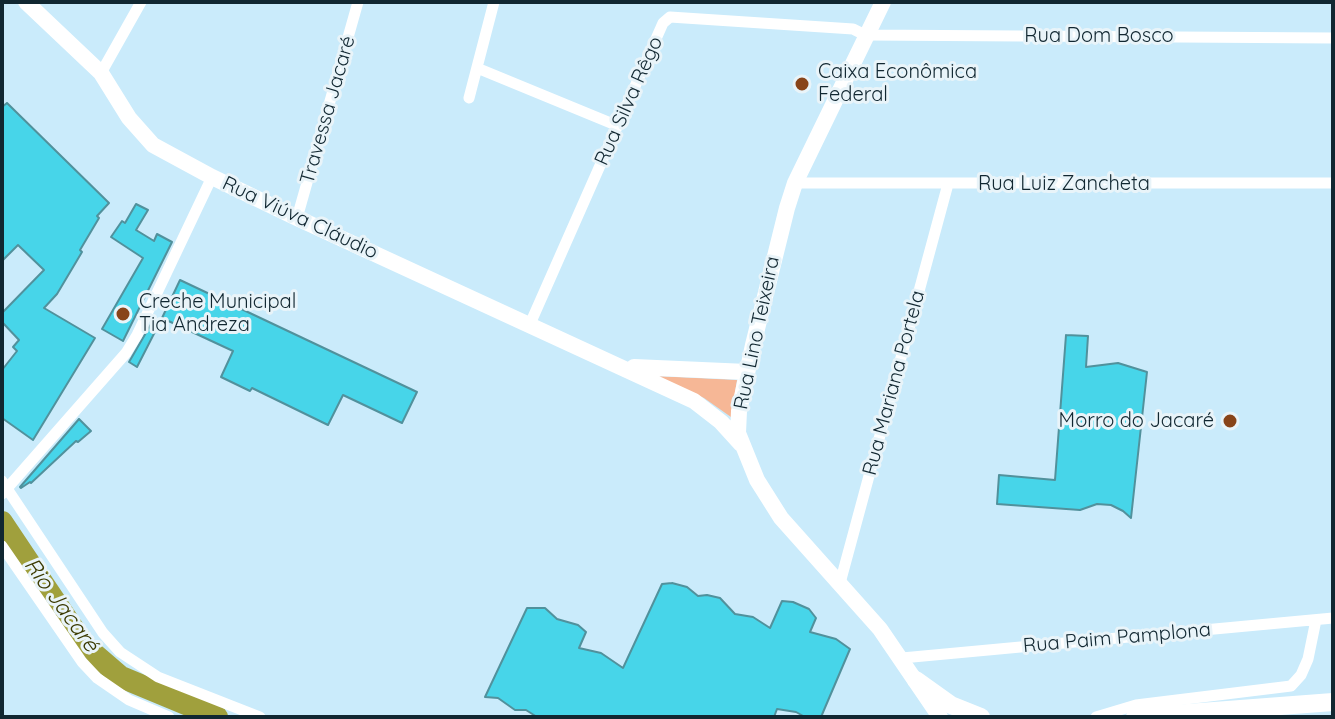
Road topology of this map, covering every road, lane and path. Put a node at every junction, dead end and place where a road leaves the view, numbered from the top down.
1 (26, 2) edge
2 (141, 2) edge
3 (358, 2) edge
4 (494, 2) edge
5 (883, 2) edge
6 (865, 35) junction
7 (1333, 38) edge
8 (477, 68) junction
9 (101, 73) junction
10 (469, 98) dead end
11 (618, 126) junction
12 (212, 177) junction
13 (795, 183) junction
14 (1333, 183) edge
15 (948, 184) junction
16 (297, 218) junction
17 (530, 324) junction
18 (625, 367) junction
19 (747, 372) junction
20 (741, 444) junction
21 (4, 488) edge
22 (2, 546) edge
23 (840, 583) junction
24 (1333, 618) edge
25 (1316, 620) junction
26 (902, 658) junction
27 (916, 680) junction
28 (1333, 702) edge
29 (169, 717) edge
30 (260, 717) edge
31 (940, 717) edge
32 (981, 717) edge
33 (1096, 717) edge
34 (1135, 717) edge

1 - 9 street, Rua Viúva Cláudio
2 - 9 street
3 - 16 street, Travessa Jacaré
4 - 8 street
5 - 6 street, Rua Lino Teixeira
6 - 7 street, Rua Dom Bosco
6 - 11 street, Rua Silva Rêgo
6 - 13 street, Rua Lino Teixeira
8 - 10 street
8 - 11 street
9 - 12 street, Rua Viúva Cláudio
11 - 17 street, Rua Silva Rêgo
12 - 16 street, Rua Viúva Cláudio
12 - 21 street
13 - 15 street, Rua Luiz Zancheta
13 - 19 street, Rua Lino Teixeira
14 - 15 street, Rua Luiz Zancheta
15 - 23 street, Rua Mariana Portela
16 - 17 street, Rua Viúva Cláudio
17 - 18 street, Rua Viúva Cláudio
18 - 19 street
18 - 20 street, Rua Viúva Cláudio
19 - 20 street, Rua Lino Teixeira
20 - 23 street, Rua Lino Teixeira
21 - 30 street
22 - 29 street
23 - 26 street, Rua Lino Teixeira
24 - 25 street, Rua Paim Pamplona
25 - 26 street, Rua Paim Pamplona
25 - 33 street
26 - 27 street, Rua Lino Teixeira
27 - 31 street, Rua Lino Teixeira
27 - 32 main road
28 - 34 main road

